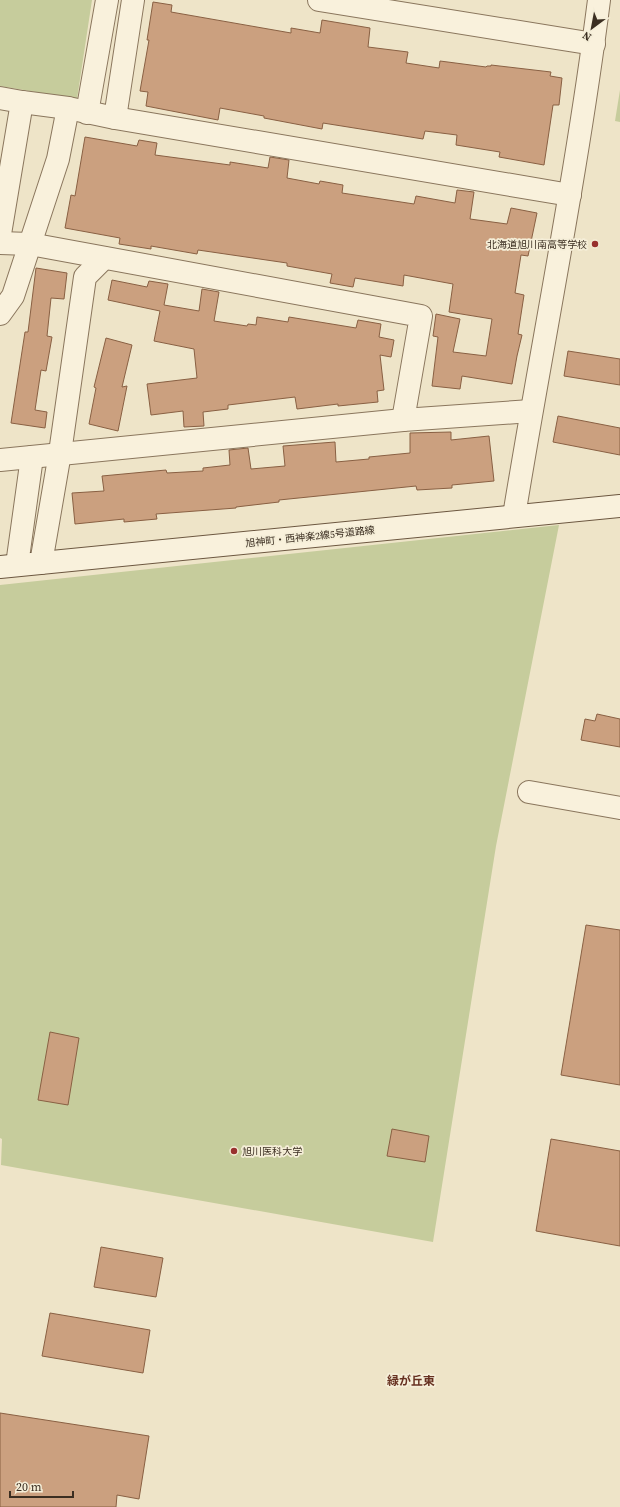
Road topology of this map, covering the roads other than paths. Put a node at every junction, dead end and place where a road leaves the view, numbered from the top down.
1 (107, 0) edge
2 (133, 0) edge
3 (319, 0) edge
4 (599, 0) edge
5 (594, 44) junction
6 (0, 98) edge
7 (22, 102) junction
8 (77, 110) junction
9 (114, 118) junction
10 (570, 195) junction
11 (0, 234) edge
12 (0, 243) edge
13 (30, 244) junction
14 (104, 258) junction
15 (0, 314) edge
16 (531, 411) junction
17 (403, 420) junction
18 (60, 453) junction
19 (32, 457) junction
20 (0, 460) edge
21 (620, 506) edge
22 (514, 516) junction
23 (41, 563) junction
24 (8, 566) edge
25 (529, 792) dead end
26 (620, 808) edge

1 - 8 street
2 - 9 street
3 - 5 street
4 - 5 street
5 - 10 street
6 - 7 street
7 - 8 street
7 - 11 street
8 - 9 street
8 - 13 street
9 - 10 street
10 - 16 street
12 - 13 street
13 - 14 street
13 - 15 street
14 - 17 street
14 - 18 street
16 - 17 street
16 - 22 street
17 - 18 street
18 - 19 street
18 - 23 street
19 - 20 street
19 - 24 street
21 - 22 street, 旭神町・西神楽2線5号道路線
22 - 23 street, 旭神町・西神楽2線5号道路線
23 - 24 street, 旭神町・西神楽2線5号道路線
25 - 26 street

